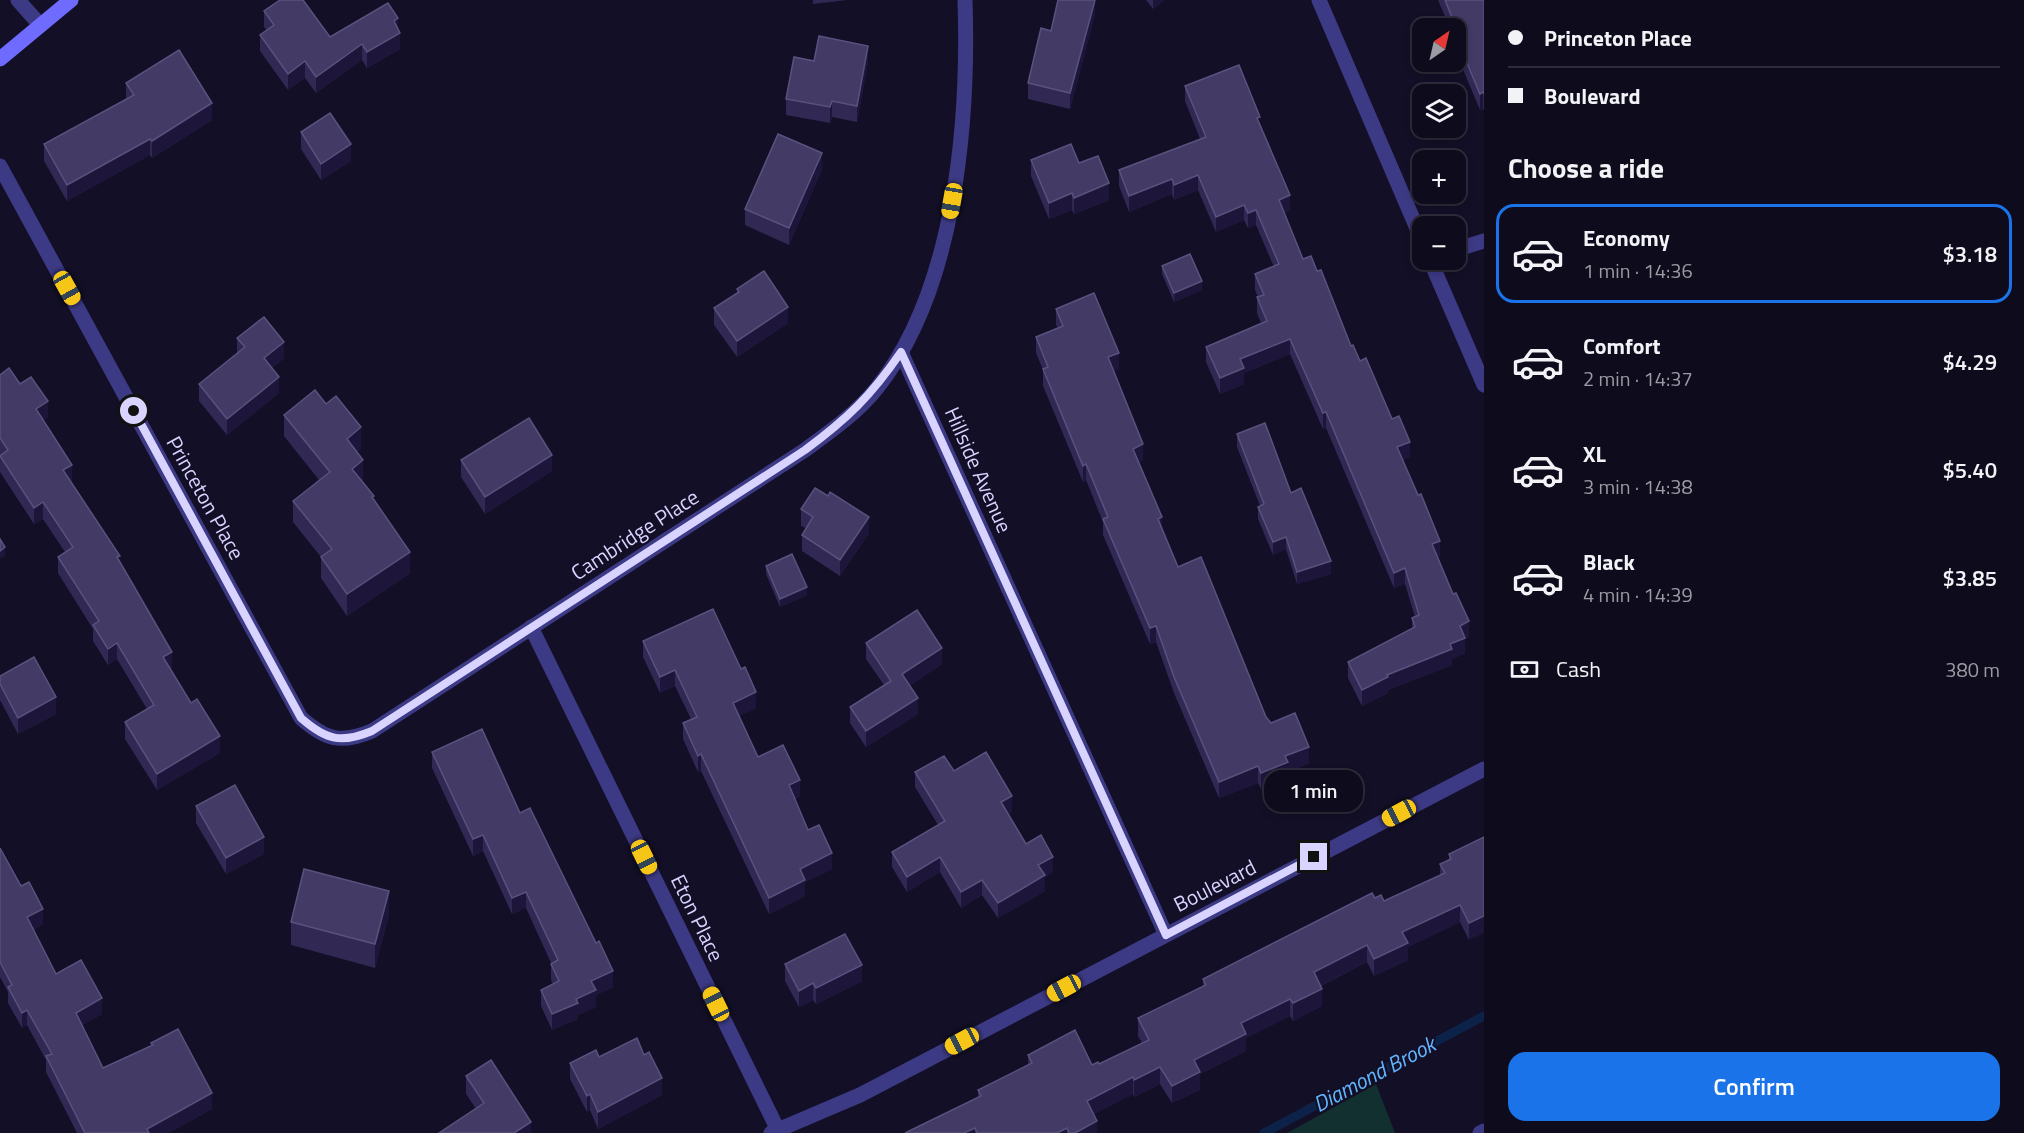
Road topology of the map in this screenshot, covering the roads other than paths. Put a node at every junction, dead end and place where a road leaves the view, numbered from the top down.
1 (18, 0) edge
2 (71, 0) edge
3 (965, 0) edge
4 (1319, 0) edge
5 (40, 26) junction
6 (0, 59) edge
7 (0, 166) edge
8 (1412, 217) edge
9 (1484, 240) edge
10 (1466, 246) edge
11 (1434, 270) edge
12 (901, 352) junction
13 (1484, 385) edge
14 (531, 627) junction
15 (372, 731) joint
16 (1484, 769) edge
17 (1166, 935) junction
18 (774, 1131) edge

1 - 5 street
2 - 5 main road
3 - 12 street
4 - 8 street
5 - 6 main road
7 - 15 street, Princeton Place
9 - 10 street
11 - 13 street
12 - 14 street, Cambridge Place
12 - 17 street, Hillside Avenue
14 - 15 street, Cambridge Place
14 - 18 street, Eton Place
16 - 17 street, Boulevard
17 - 18 street, Boulevard

